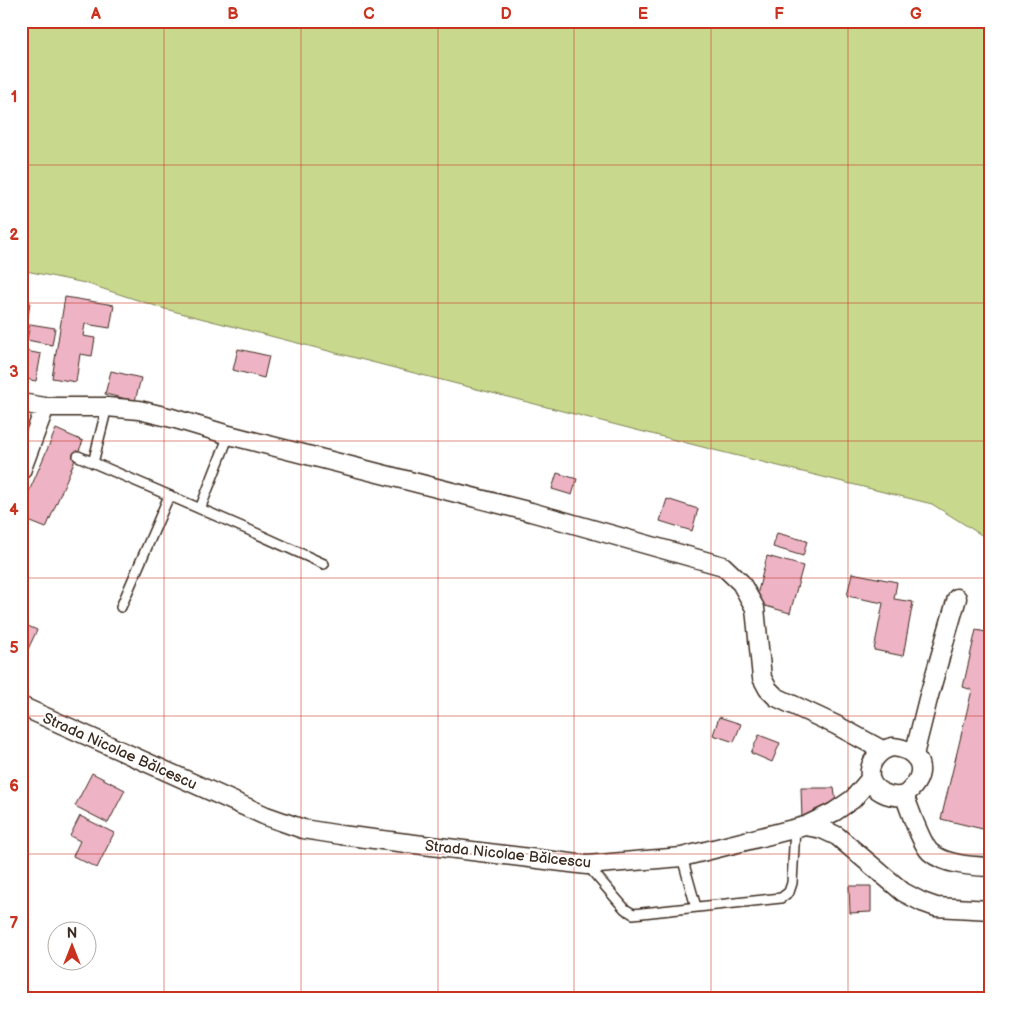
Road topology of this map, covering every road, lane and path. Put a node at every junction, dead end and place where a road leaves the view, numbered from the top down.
1 (21, 403) edge
2 (45, 406) junction
3 (107, 406) junction
4 (229, 435) junction
5 (78, 456) dead end
6 (93, 463) junction
7 (21, 471) edge
8 (169, 496) junction
9 (200, 509) junction
10 (324, 564) dead end
11 (958, 598) dead end
12 (121, 607) dead end
13 (21, 706) edge
14 (882, 750) junction
15 (914, 755) junction
16 (870, 779) junction
17 (904, 795) junction
18 (800, 827) junction
19 (682, 857) junction
20 (586, 865) junction
21 (991, 867) edge
22 (696, 907) junction
23 (991, 910) edge

1 - 2 street
2 - 3 street
2 - 7 street
3 - 4 street
3 - 6 lane
4 - 9 lane
4 - 14 street
5 - 6 lane
6 - 8 lane
8 - 9 lane
8 - 12 lane
9 - 10 lane
11 - 15 street
13 - 20 street, Strada Nicolae Bălcescu
14 - 15 street
14 - 16 street
15 - 17 street
16 - 17 street
16 - 18 street
17 - 21 street
18 - 19 street, Strada Nicolae Bălcescu
18 - 22 lane
18 - 23 street, Strada Nicolae Bălcescu
19 - 20 street, Strada Nicolae Bălcescu
19 - 22 lane
20 - 22 lane

